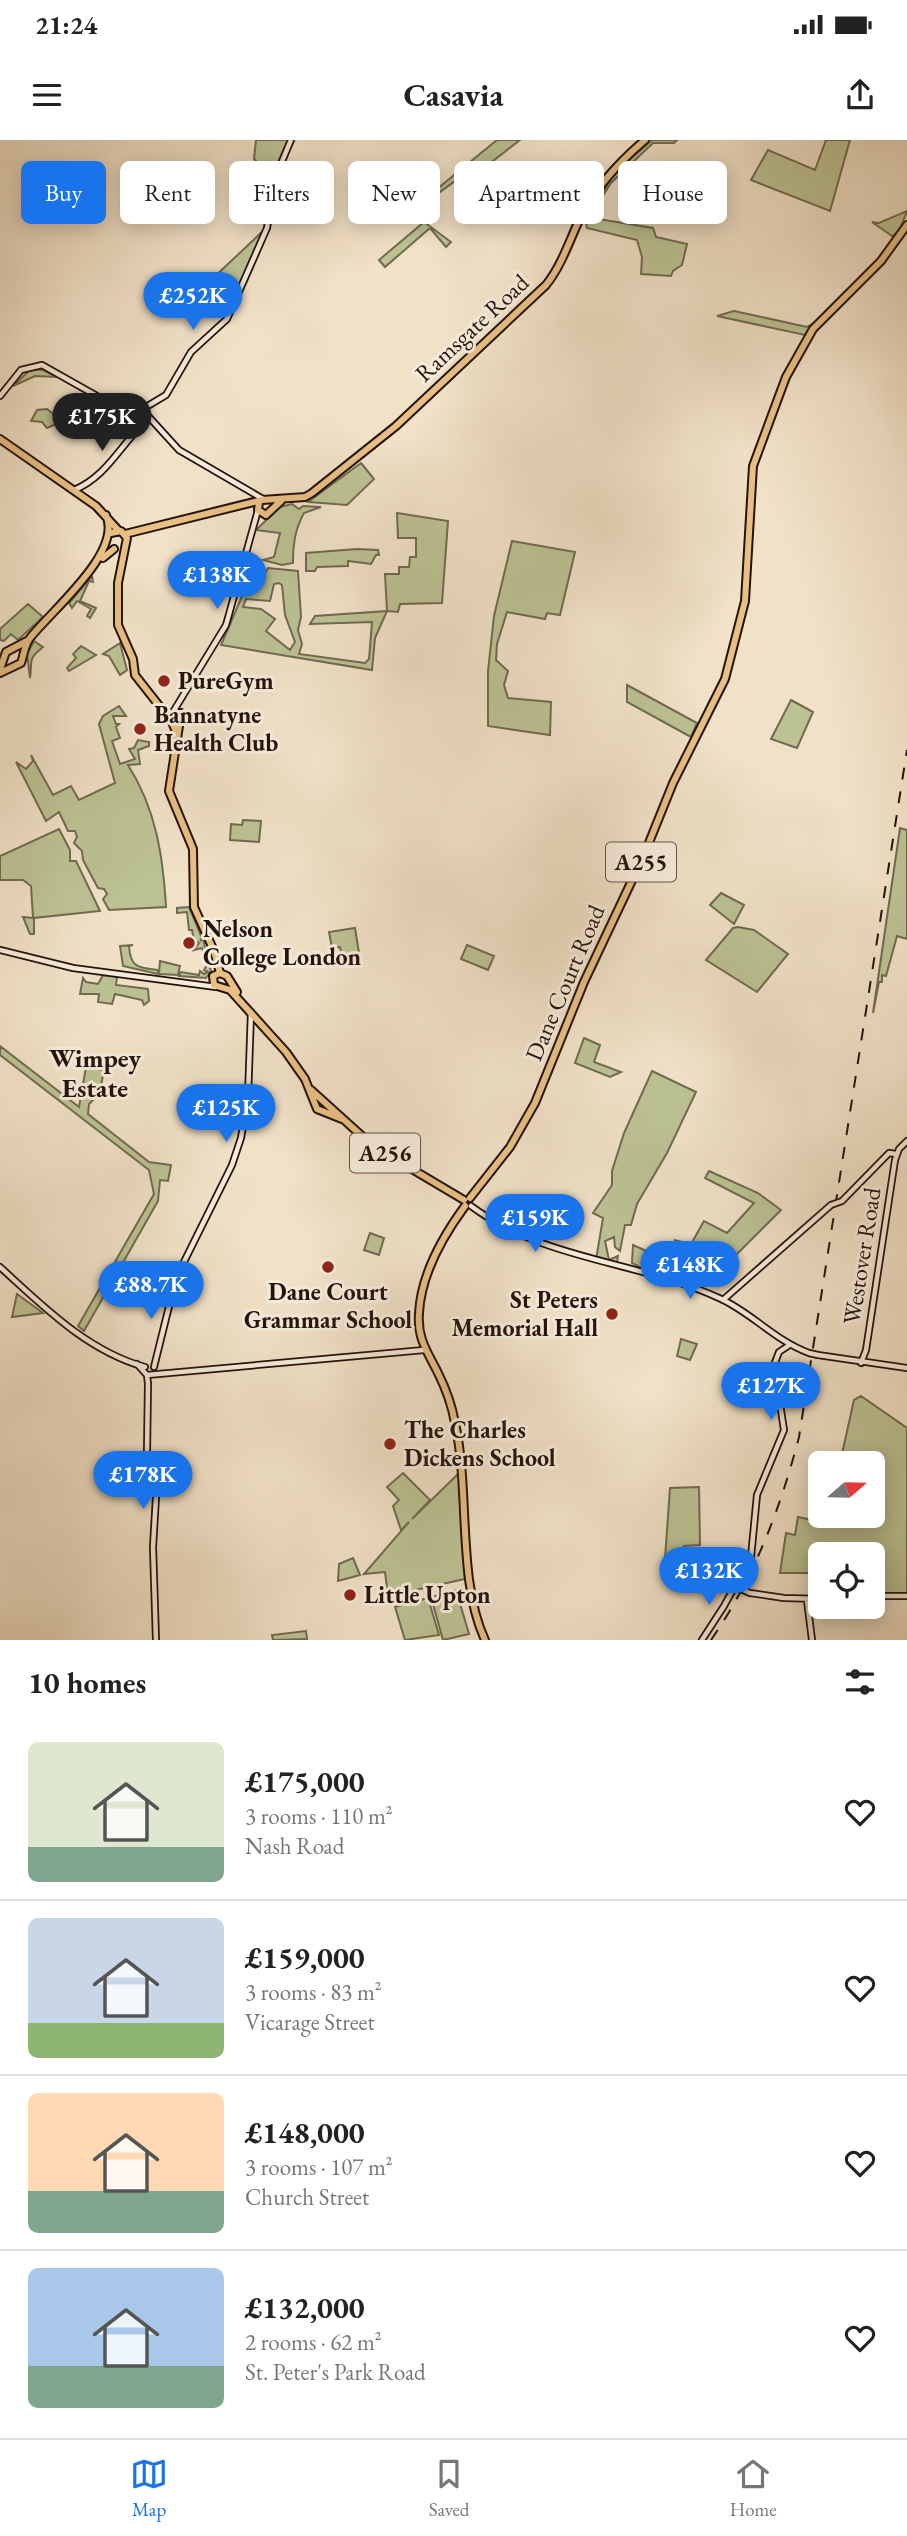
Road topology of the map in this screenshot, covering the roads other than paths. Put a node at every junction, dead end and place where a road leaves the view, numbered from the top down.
1 (291, 140) edge
2 (645, 140) edge
3 (907, 225) edge
4 (0, 396) edge
5 (153, 404) junction
6 (148, 415) junction
7 (136, 416) junction
8 (144, 423) junction
9 (153, 425) junction
10 (136, 430) junction
11 (0, 439) edge
12 (77, 492) junction
13 (283, 499) junction
14 (259, 504) junction
15 (269, 512) junction
16 (106, 515) junction
17 (255, 526) junction
18 (122, 532) junction
19 (141, 532) junction
20 (111, 533) junction
21 (108, 542) junction
22 (126, 544) junction
23 (116, 549) junction
24 (122, 558) junction
25 (86, 573) junction
26 (28, 640) junction
27 (16, 648) junction
28 (23, 654) junction
29 (5, 661) junction
30 (12, 667) junction
31 (0, 671) edge
32 (175, 717) junction
33 (0, 950) edge
34 (215, 976) junction
35 (228, 978) junction
36 (197, 983) junction
37 (216, 987) junction
38 (225, 987) junction
39 (248, 1008) junction
40 (907, 1141) edge
41 (896, 1154) junction
42 (468, 1202) junction
43 (0, 1266) edge
44 (723, 1300) junction
45 (786, 1347) junction
46 (424, 1350) junction
47 (861, 1363) junction
48 (907, 1368) edge
49 (150, 1370) junction
50 (736, 1587) junction
51 (885, 1596) edge
52 (907, 1596) edge
53 (807, 1600) joint
54 (156, 1640) edge
55 (485, 1640) edge
56 (702, 1640) edge
57 (812, 1640) edge

1 - 5 street
2 - 13 main road, Ramsgate Road
3 - 42 main road, Dane Court Road / A255
4 - 7 street
5 - 6 street
5 - 7 street
6 - 7 street
6 - 8 street
6 - 9 street
7 - 8 street
7 - 10 street
8 - 9 street
8 - 10 street
9 - 14 street
10 - 12 street
11 - 12 main road
12 - 16 main road
13 - 14 main road, Ramsgate Road
13 - 15 main road, Ramsgate Road
14 - 15 main road
14 - 15 main road
14 - 17 street
14 - 19 main road, Ramsgate Road
15 - 17 street
16 - 18 main road
16 - 20 main road
17 - 32 street
18 - 19 main road, Ramsgate Road
18 - 20 main road
18 - 22 main road
19 - 22 main road
20 - 21 main road
21 - 23 main road
21 - 25 main road
22 - 23 main road
22 - 24 main road
23 - 24 main road
23 - 25 main road
24 - 32 main road
25 - 26 main road
26 - 27 main road
26 - 28 main road
27 - 28 main road
27 - 29 main road
28 - 30 main road
29 - 30 main road
29 - 31 main road
30 - 31 main road
32 - 34 main road
33 - 36 street
34 - 35 main road, A256
34 - 36 street
34 - 37 main road
35 - 38 main road
35 - 39 main road, A256
36 - 37 street
37 - 38 main road
38 - 39 main road, A256
39 - 42 main road, A256
39 - 49 street
40 - 41 street
41 - 44 street, bridge
41 - 47 street, Westover Road
42 - 44 street
42 - 46 main road, A255
43 - 49 street
44 - 45 street
45 - 47 street, bridge
45 - 50 street
46 - 49 street
46 - 55 main road, A255
47 - 48 street
49 - 54 street
50 - 53 street
50 - 56 street
51 - 52 street
53 - 57 street

